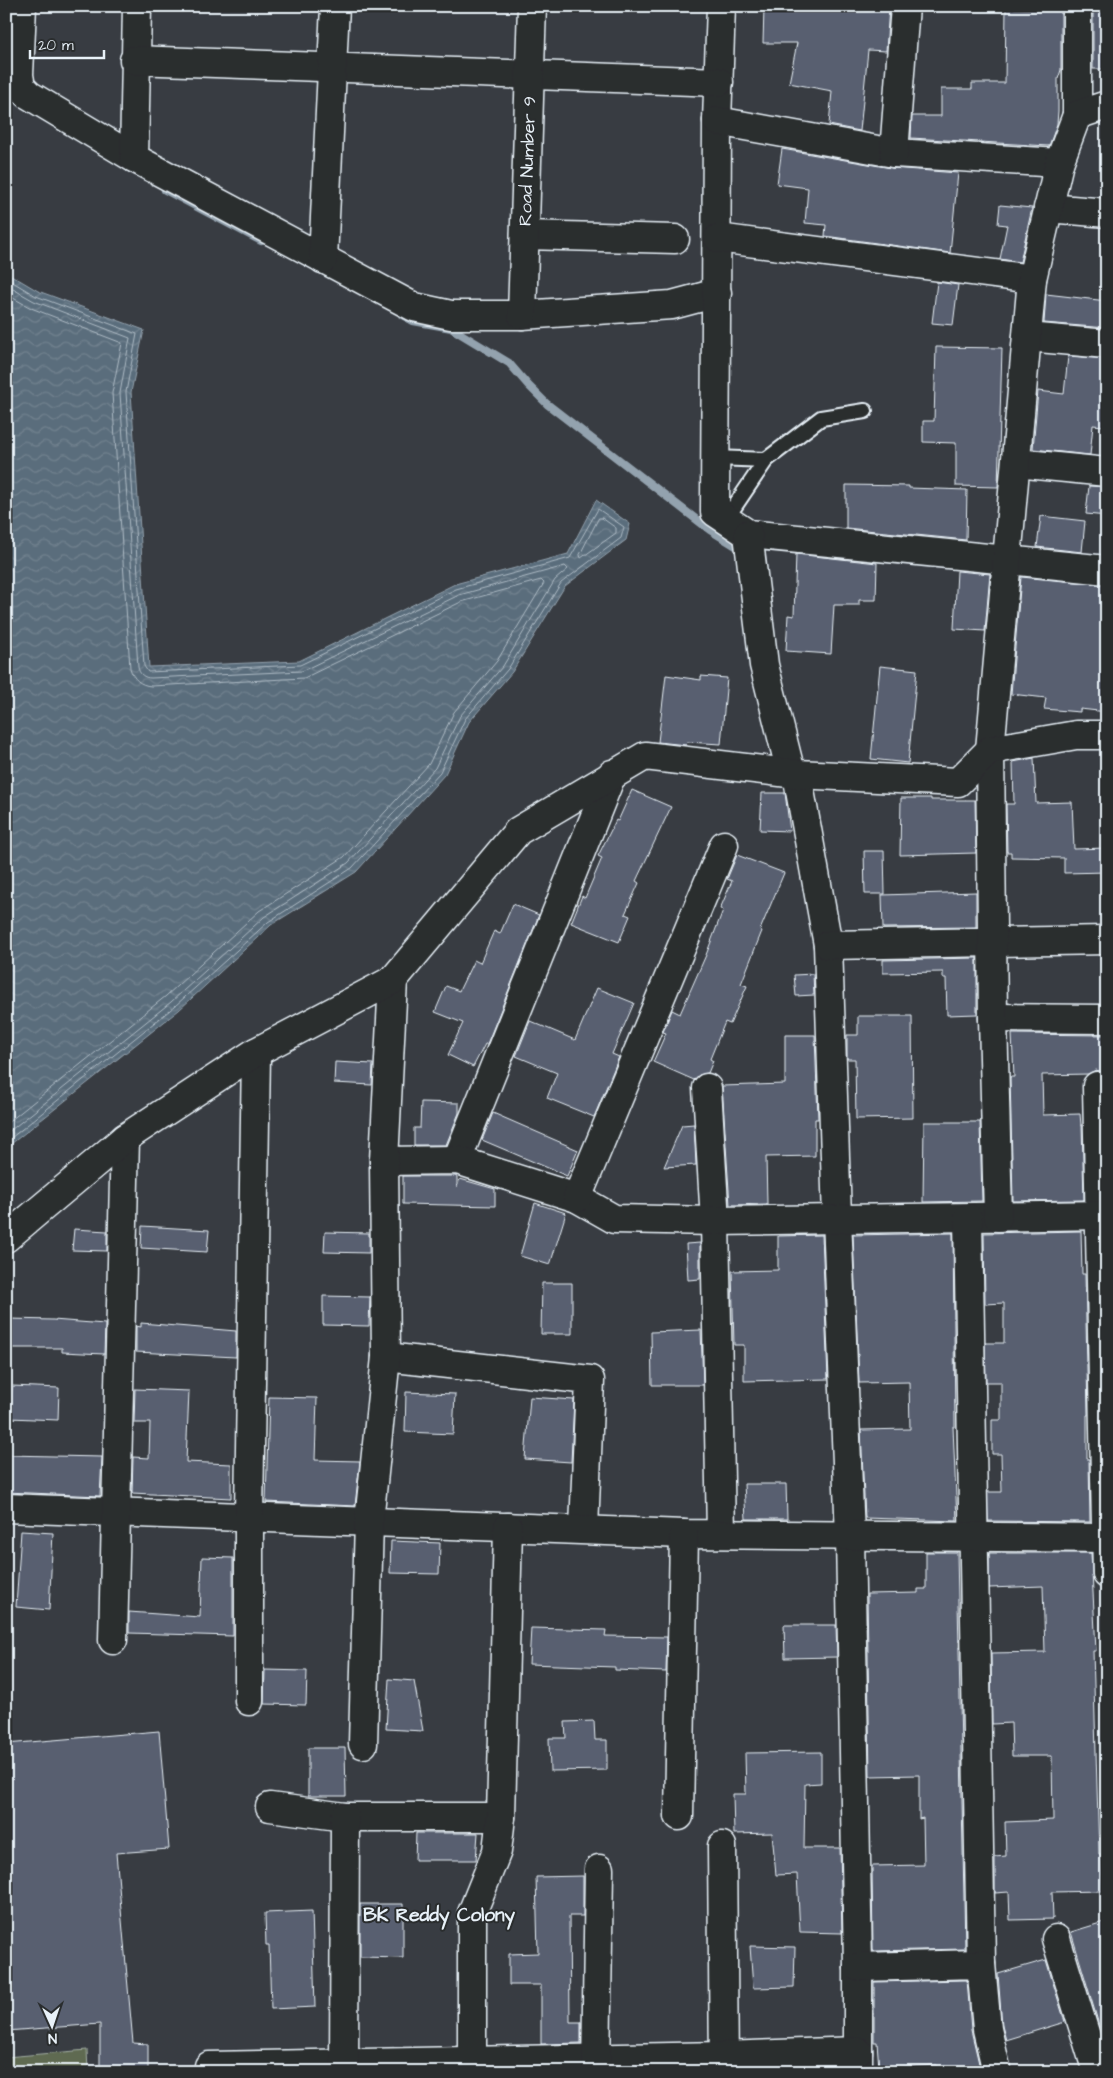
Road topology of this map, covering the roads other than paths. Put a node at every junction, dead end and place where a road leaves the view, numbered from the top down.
1 (22, 6) edge
2 (137, 6) edge
3 (335, 6) edge
4 (532, 6) edge
5 (721, 6) edge
6 (905, 6) edge
7 (1077, 6) edge
8 (134, 60) junction
9 (334, 68) junction
10 (530, 75) junction
11 (719, 82) junction
12 (1107, 105) edge
13 (1077, 115) junction
14 (717, 121) junction
15 (894, 153) junction
16 (134, 158) junction
17 (1059, 163) junction
18 (1048, 208) junction
19 (1107, 213) edge
20 (524, 235) junction
21 (718, 238) junction
22 (675, 239) dead end
23 (323, 259) junction
24 (1032, 279) junction
25 (717, 293) junction
26 (522, 315) junction
27 (1027, 337) junction
28 (1107, 344) edge
29 (865, 411) dead end
30 (716, 458) junction
31 (766, 460) junction
32 (1016, 463) junction
33 (1107, 472) edge
34 (737, 526) junction
35 (1008, 561) junction
36 (1107, 570) edge
37 (1107, 735) edge
38 (990, 750) junction
39 (794, 773) junction
40 (612, 774) junction
41 (724, 845) dead end
42 (1107, 940) edge
43 (993, 943) junction
44 (828, 944) junction
45 (393, 980) junction
46 (993, 1018) junction
47 (1107, 1019) edge
48 (256, 1052) junction
49 (1097, 1086) dead end
50 (707, 1088) dead end
51 (125, 1138) junction
52 (384, 1160) junction
53 (457, 1160) junction
54 (577, 1198) junction
55 (1104, 1215) edge
56 (998, 1216) junction
57 (837, 1218) junction
58 (968, 1218) junction
59 (715, 1221) junction
60 (6, 1238) edge
61 (386, 1357) junction
62 (6, 1508) edge
63 (116, 1512) junction
64 (249, 1516) junction
65 (369, 1521) junction
66 (508, 1527) junction
67 (584, 1529) junction
68 (721, 1533) junction
69 (684, 1534) junction
70 (850, 1536) junction
71 (974, 1538) junction
72 (1106, 1538) edge
73 (1107, 1574) edge
74 (113, 1640) dead end
75 (249, 1701) dead end
76 (364, 1744) dead end
77 (270, 1807) dead end
78 (680, 1816) dead end
79 (501, 1817) junction
80 (345, 1818) junction
81 (722, 1846) dead end
82 (599, 1868) dead end
83 (1056, 1939) dead end
84 (980, 1964) junction
85 (858, 1967) junction
86 (858, 2061) edge
87 (724, 2064) edge
88 (596, 2065) edge
89 (472, 2066) edge
90 (344, 2067) edge
91 (209, 2072) edge
92 (997, 2072) edge
93 (1097, 2072) edge

1 - 16 street
2 - 8 street
3 - 9 street
4 - 10 street, Road Number 9
5 - 11 street
6 - 15 street
7 - 13 street
8 - 9 street
8 - 16 street
9 - 10 street
9 - 23 street
10 - 11 street
10 - 20 street, Road Number 9
11 - 14 street
12 - 13 street
13 - 17 street
14 - 15 street
14 - 21 street
15 - 17 street
16 - 23 street
17 - 18 street
18 - 19 street
18 - 24 street
20 - 22 street
20 - 26 street, Road Number 9
21 - 24 street
21 - 25 street
23 - 26 street
24 - 27 street
25 - 26 street
25 - 30 street
27 - 28 street
27 - 32 street
29 - 31 lane
30 - 31 lane
30 - 34 street
31 - 34 lane
32 - 33 street
32 - 35 street
34 - 35 street
34 - 39 street
35 - 36 street
35 - 38 street
37 - 38 street
38 - 39 street
38 - 43 street
39 - 40 street
39 - 44 street
40 - 45 street
40 - 53 street
41 - 54 street
42 - 43 street
43 - 44 street
43 - 46 street
44 - 57 street
45 - 48 street
45 - 52 street
46 - 47 street
46 - 56 street
48 - 51 street
48 - 64 street
49 - 55 street
50 - 59 street
51 - 60 street
51 - 63 street
52 - 53 street
52 - 61 street
53 - 54 street
54 - 59 street
55 - 56 street
55 - 72 street
56 - 58 street
57 - 58 street
57 - 59 street
57 - 70 street
58 - 71 street
59 - 68 street
61 - 65 street
61 - 67 street
62 - 63 street
63 - 64 street
63 - 74 street
64 - 65 street
64 - 75 street
65 - 66 street
65 - 76 street
66 - 67 street
66 - 79 street
67 - 69 street
68 - 69 street
68 - 70 street
69 - 78 street
70 - 71 street
70 - 85 street
71 - 72 street
71 - 84 street
72 - 73 street
77 - 80 street
79 - 80 street
79 - 89 street
80 - 90 street
81 - 87 street
82 - 88 street
83 - 93 street
84 - 85 street
84 - 92 street
85 - 86 street
86 - 87 street
87 - 88 street
88 - 89 street
89 - 90 street
90 - 91 street

